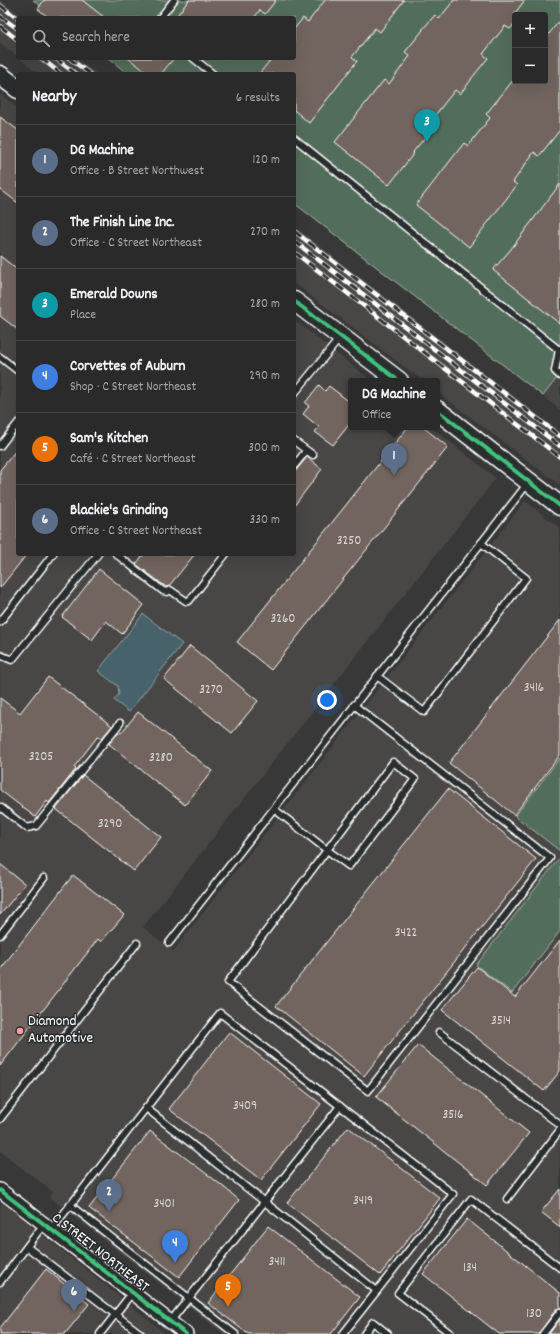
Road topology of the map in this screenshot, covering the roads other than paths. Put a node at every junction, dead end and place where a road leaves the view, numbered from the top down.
1 (174, 0) edge
2 (162, 16) edge
3 (196, 60) edge
4 (210, 72) edge
5 (0, 75) edge
6 (16, 87) edge
7 (296, 140) edge
8 (296, 302) edge
9 (341, 336) junction
10 (560, 350) edge
11 (0, 357) edge
12 (16, 369) edge
13 (560, 376) edge
14 (395, 378) edge
15 (296, 392) edge
16 (440, 412) edge
17 (16, 426) edge
18 (296, 443) edge
19 (0, 446) edge
20 (306, 451) junction
21 (313, 455) dead end
22 (296, 464) edge
23 (529, 481) junction
24 (560, 506) edge
25 (481, 543) junction
26 (51, 556) edge
27 (96, 556) edge
28 (119, 556) edge
29 (224, 556) edge
30 (0, 622) edge
31 (0, 655) edge
32 (377, 676) junction
33 (354, 705) junction
34 (120, 723) dead end
35 (0, 807) edge
36 (274, 809) junction
37 (327, 850) junction
38 (44, 878) dead end
39 (0, 935) edge
40 (137, 943) dead end
41 (169, 943) dead end
42 (439, 1032) dead end
43 (340, 1106) junction
44 (146, 1108) junction
45 (0, 1119) edge
46 (560, 1125) edge
47 (560, 1130) edge
48 (0, 1191) edge
49 (507, 1199) dead end
50 (264, 1202) junction
51 (70, 1205) junction
52 (47, 1227) junction
53 (27, 1247) junction
54 (560, 1268) edge
55 (0, 1282) edge
56 (377, 1291) junction
57 (132, 1293) junction
58 (189, 1298) junction
59 (560, 1312) edge
60 (116, 1314) junction
61 (170, 1322) junction
62 (100, 1334) edge
63 (141, 1334) edge
64 (186, 1334) edge
65 (235, 1334) edge
66 (343, 1334) edge
67 (364, 1334) edge
68 (388, 1334) edge
69 (451, 1334) edge
70 (543, 1334) edge

1 - 2 lane
3 - 4 lane
5 - 6 street
7 - 10 lane
8 - 9 street
9 - 14 street
9 - 15 lane
10 - 13 lane
11 - 12 lane
16 - 23 street
17 - 19 lane
18 - 20 lane
20 - 21 lane
20 - 22 lane
23 - 24 street
23 - 25 lane
25 - 32 lane
25 - 32 lane
26 - 30 lane
27 - 31 lane
28 - 29 lane
32 - 33 lane
33 - 36 lane
33 - 37 lane
34 - 35 lane
36 - 37 lane
36 - 41 lane
37 - 37 lane
38 - 39 lane
40 - 45 lane
42 - 46 lane
43 - 44 lane
43 - 50 lane
43 - 56 lane
44 - 50 lane
44 - 51 lane
47 - 49 lane
48 - 52 street, C STREET NORTHEAST
50 - 56 lane
50 - 58 lane
51 - 52 lane
51 - 58 lane
52 - 53 lane
52 - 57 street, C STREET NORTHEAST
53 - 55 lane
53 - 60 lane
54 - 69 lane
56 - 66 lane
57 - 60 lane
57 - 61 street, C STREET NORTHEAST
58 - 61 lane
58 - 65 lane
59 - 70 lane
60 - 62 lane
60 - 63 lane
61 - 64 street, C STREET NORTHEAST
67 - 68 lane

